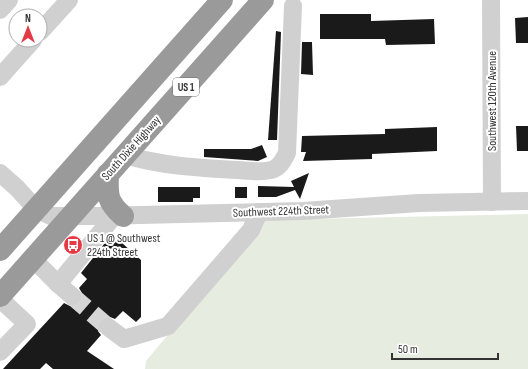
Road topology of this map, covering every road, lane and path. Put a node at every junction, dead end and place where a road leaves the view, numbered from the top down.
1 (9, 0) edge
2 (69, 0) edge
3 (222, 0) edge
4 (263, 0) edge
5 (491, 0) edge
6 (294, 6) dead end
7 (0, 10) edge
8 (205, 19) junction
9 (48, 23) edge
10 (26, 48) edge
11 (0, 77) edge
12 (126, 155) junction
13 (0, 173) edge
14 (108, 174) junction
15 (528, 201) edge
16 (492, 202) junction
17 (36, 209) junction
18 (258, 212) junction
19 (70, 216) junction
20 (118, 216) junction
21 (0, 250) edge
22 (33, 259) junction
23 (0, 276) edge
24 (58, 284) junction
25 (72, 296) tunnel mouth
26 (0, 298) edge
27 (108, 327) tunnel mouth
28 (0, 352) edge

1 - 7 street
2 - 9 street
3 - 8 highway, US 1
4 - 12 highway, South Dixie Highway / US 1
5 - 16 street, Southwest 120th Avenue
6 - 12 street
8 - 17 highway, US 1
8 - 19 highway
10 - 11 street
12 - 14 highway, South Dixie Highway / US 1
13 - 17 street
14 - 19 highway, South Dixie Highway / US 1
14 - 20 highway
15 - 16 street, Southwest 224th Street
16 - 18 street, Southwest 224th Street
17 - 19 street, Southwest 224th Street
17 - 21 highway, US 1
17 - 23 highway
18 - 20 street, Southwest 224th Street
18 - 27 street
19 - 20 street, Southwest 224th Street
19 - 22 highway, South Dixie Highway / US 1
20 - 24 street
22 - 24 street
22 - 26 highway, South Dixie Highway / US 1
24 - 25 street
26 - 28 street

